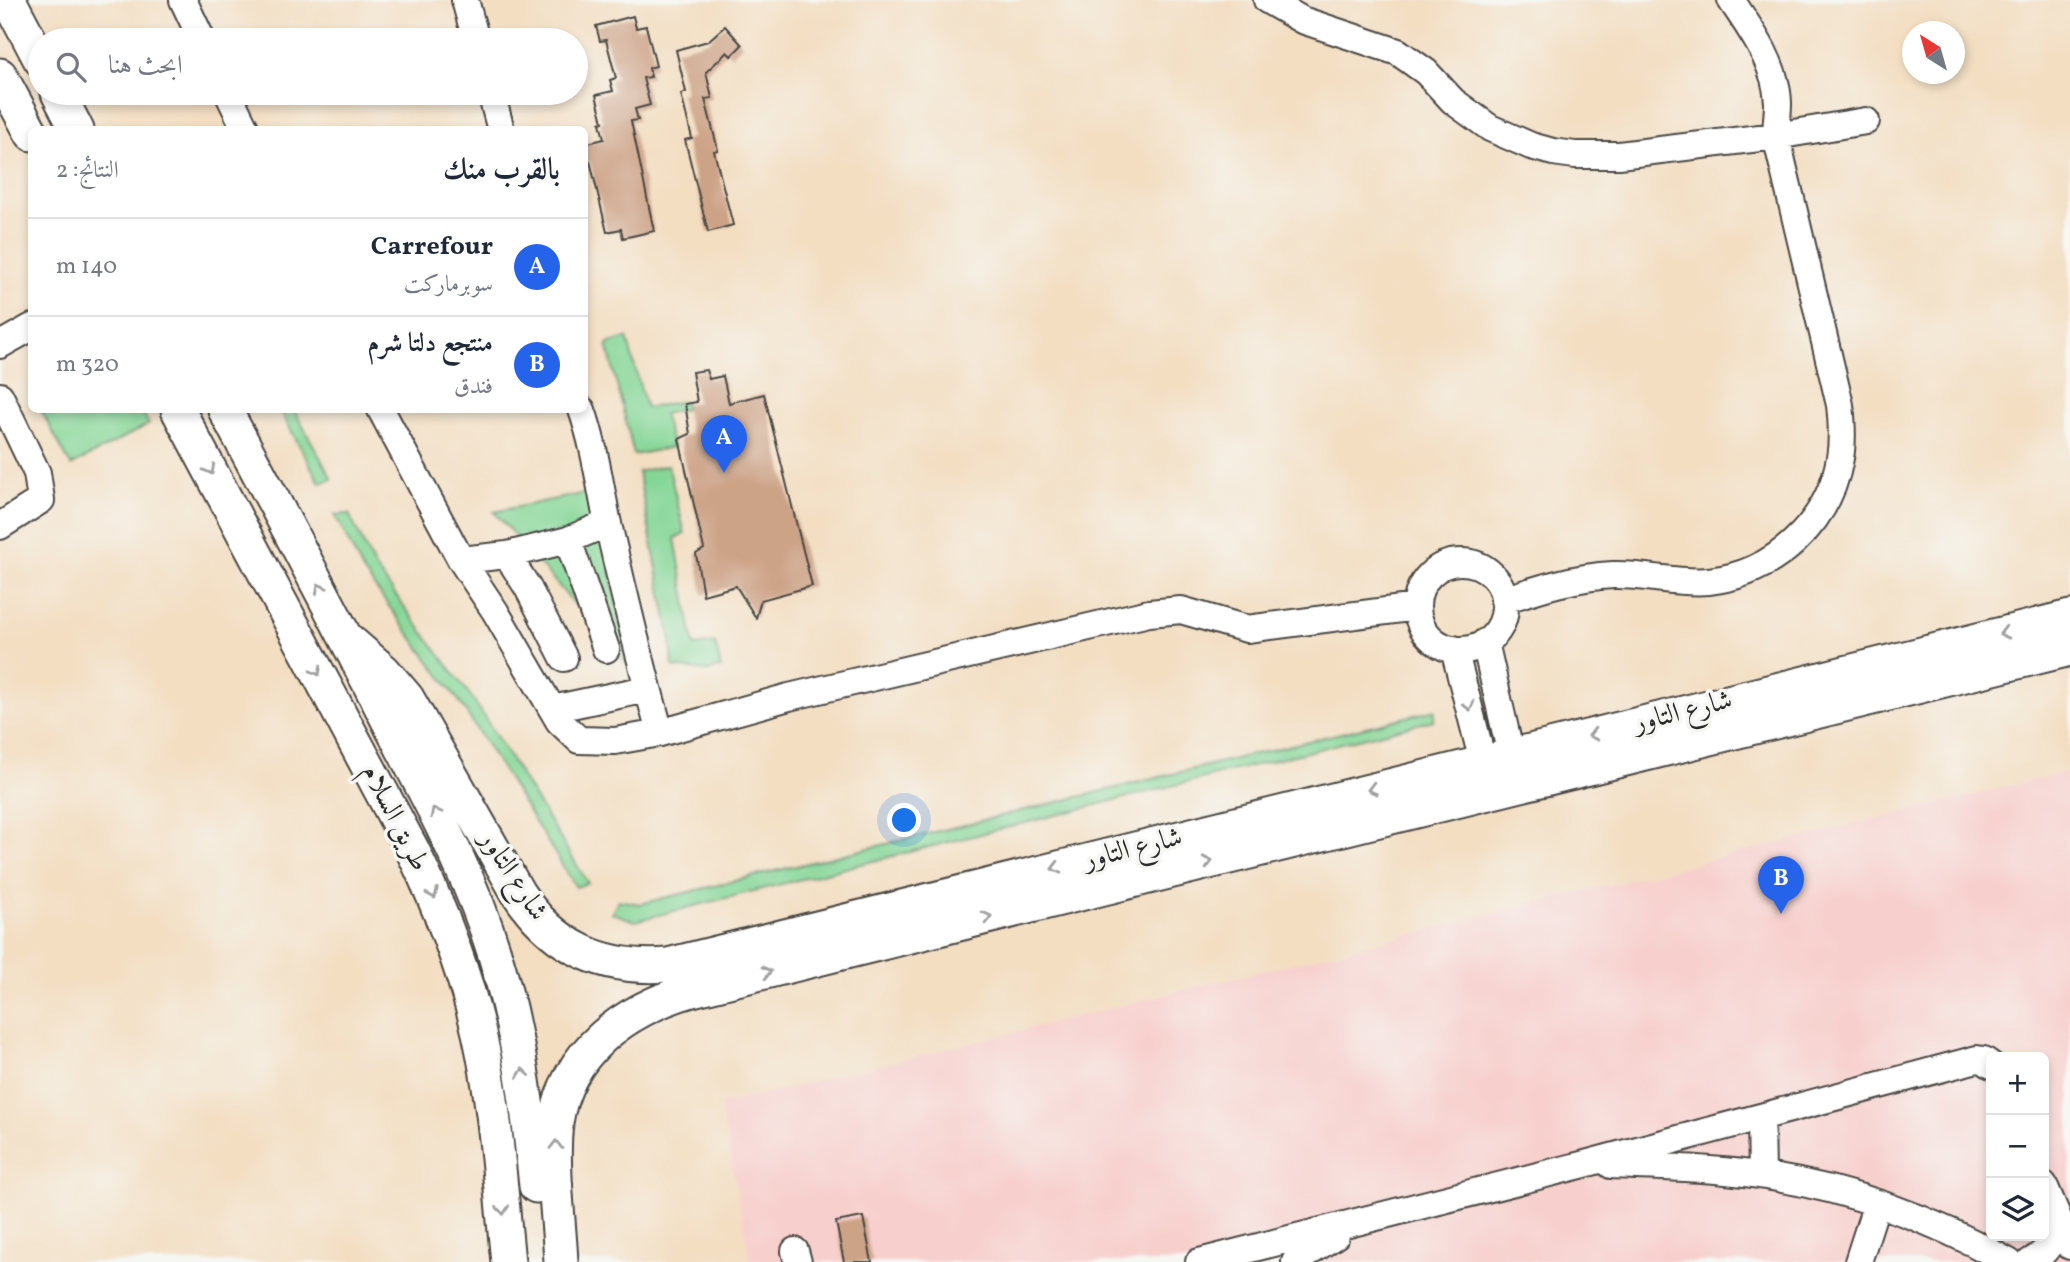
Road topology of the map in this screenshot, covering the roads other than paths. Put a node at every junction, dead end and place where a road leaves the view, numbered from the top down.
1 (9, 0) edge
2 (183, 0) edge
3 (465, 0) edge
4 (1267, 0) edge
5 (1731, 0) edge
6 (196, 28) edge
7 (473, 28) edge
8 (28, 36) edge
9 (0, 75) edge
10 (64, 105) edge
11 (234, 105) edge
12 (494, 105) edge
13 (1866, 121) dead end
14 (76, 126) edge
15 (244, 126) edge
16 (500, 126) edge
17 (28, 127) edge
18 (1776, 136) junction
19 (28, 329) edge
20 (0, 345) edge
21 (0, 396) edge
22 (180, 413) edge
23 (227, 413) edge
24 (383, 413) edge
25 (583, 413) edge
26 (608, 523) junction
27 (0, 526) edge
28 (568, 540) junction
29 (507, 555) junction
30 (461, 560) junction
31 (1504, 600) junction
32 (1417, 607) junction
33 (2070, 617) edge
34 (346, 638) junction
35 (634, 642) junction
36 (1485, 642) junction
37 (607, 649) junction
38 (1454, 649) junction
39 (2070, 649) edge
40 (564, 658) junction
41 (527, 667) junction
42 (647, 689) junction
43 (1771, 707) junction
44 (552, 709) junction
45 (660, 733) junction
46 (1497, 758) junction
47 (722, 967) junction
48 (1986, 1061) edge
49 (1761, 1118) junction
50 (1581, 1165) junction
51 (1762, 1175) junction
52 (2049, 1197) edge
53 (1877, 1203) junction
54 (2058, 1219) junction
55 (1352, 1224) junction
56 (2070, 1246) edge
57 (506, 1259) edge
58 (544, 1262) edge
59 (561, 1262) edge
60 (1199, 1262) edge
61 (1296, 1262) edge
62 (1858, 1262) edge
63 (2009, 1262) edge
64 (2029, 1262) edge

1 - 8 main road
2 - 6 street
3 - 7 street
4 - 18 street
5 - 18 street
9 - 17 main road
10 - 14 main road
11 - 15 street
12 - 16 street
13 - 18 street
18 - 31 street
19 - 20 street
21 - 27 street
22 -> 57 main road, طريق السلام
34 -> 23 main road, طريق السلام
24 - 30 street
25 - 26 street
26 - 28 street
26 - 35 street
28 - 29 street
28 - 37 street
29 - 30 street
29 - 40 street
30 - 41 street
31 - 32 street
31 - 36 street
32 - 38 street
32 - 45 street
33 -> 43 main road, شارع التاور
34 - 47 main road, شارع التاور
58 -> 34 main road, طريق السلام
35 - 37 street
35 - 42 street
36 - 38 street
36 - 46 street
37 - 40 street
38 -> 46 street
39 - 43 main road, شارع التاور
40 - 41 street
41 - 44 street
42 - 44 street
42 - 45 street
43 -> 46 main road, شارع التاور
47 -> 43 main road, شارع التاور
44 - 45 street
46 -> 47 main road, شارع التاور
59 -> 47 main road, شارع التاور
48 - 49 street
49 - 50 street
49 - 51 street
50 - 51 street
50 - 55 street
51 - 53 street
52 - 54 street
53 - 62 street
53 - 63 street
54 - 56 street
54 - 64 street
55 - 60 street
55 - 61 street

